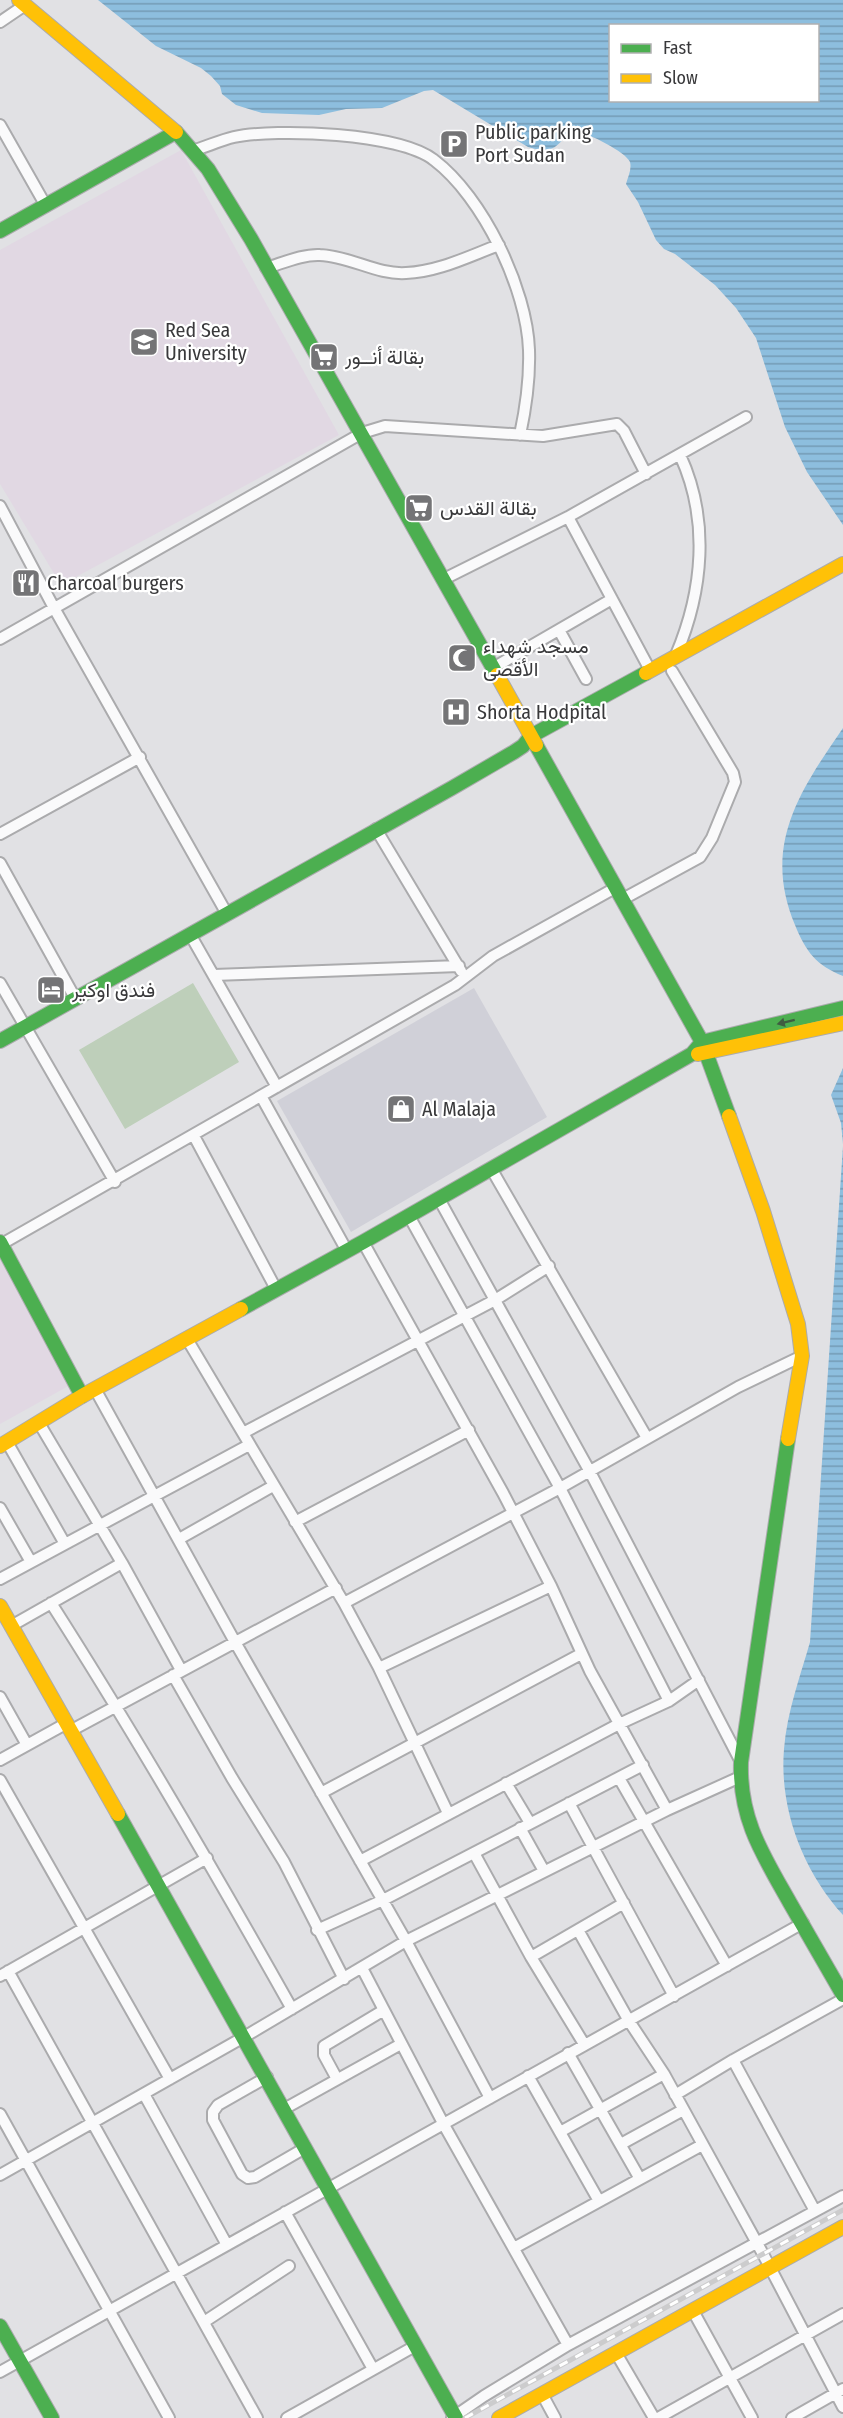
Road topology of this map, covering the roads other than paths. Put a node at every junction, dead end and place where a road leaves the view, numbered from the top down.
1 (22, 2) edge
2 (0, 22) edge
3 (0, 125) edge
4 (176, 132) junction
5 (195, 150) junction
6 (46, 206) junction
7 (0, 231) edge
8 (499, 245) junction
9 (266, 268) junction
10 (746, 417) dead end
11 (362, 433) junction
12 (520, 435) junction
13 (680, 455) junction
14 (646, 474) junction
15 (0, 506) edge
16 (568, 517) junction
17 (843, 564) edge
18 (843, 575) edge
19 (444, 579) junction
20 (612, 599) junction
21 (54, 608) junction
22 (753, 619) junction
23 (559, 630) junction
24 (0, 639) edge
25 (676, 655) junction
26 (494, 668) junction
27 (650, 670) junction
28 (672, 670) junction
29 (586, 679) dead end
30 (530, 742) junction
31 (140, 757) junction
32 (376, 830) junction
33 (0, 834) edge
34 (0, 862) edge
35 (619, 894) junction
36 (227, 914) junction
37 (191, 936) junction
38 (459, 966) junction
39 (214, 975) junction
40 (466, 979) junction
41 (0, 983) edge
42 (75, 998) junction
43 (843, 1008) edge
44 (843, 1023) edge
45 (25, 1027) junction
46 (0, 1041) edge
47 (700, 1050) junction
48 (277, 1086) junction
49 (261, 1096) junction
50 (194, 1136) junction
51 (492, 1170) junction
52 (115, 1182) junction
53 (439, 1199) junction
54 (409, 1216) junction
55 (363, 1242) junction
56 (1, 1244) edge
57 (347, 1251) junction
58 (549, 1266) junction
59 (276, 1288) junction
60 (495, 1300) junction
61 (466, 1315) junction
62 (187, 1339) junction
63 (419, 1340) junction
64 (802, 1356) junction
65 (95, 1389) junction
66 (82, 1396) junction
67 (39, 1423) junction
68 (469, 1430) junction
69 (243, 1433) junction
70 (647, 1438) junction
71 (3, 1444) edge
72 (249, 1445) junction
73 (590, 1470) junction
74 (273, 1486) junction
75 (560, 1488) junction
76 (155, 1496) junction
77 (0, 1508) edge
78 (513, 1513) junction
79 (295, 1522) junction
80 (100, 1526) junction
81 (179, 1539) junction
82 (65, 1544) junction
83 (31, 1562) junction
84 (122, 1563) junction
85 (0, 1579) edge
86 (551, 1586) junction
87 (336, 1588) junction
88 (51, 1603) junction
89 (344, 1603) junction
90 (0, 1606) edge
91 (11, 1626) junction
92 (236, 1642) junction
93 (581, 1654) junction
94 (379, 1668) junction
95 (177, 1672) junction
96 (699, 1680) junction
97 (0, 1697) edge
98 (669, 1701) junction
99 (116, 1705) junction
100 (619, 1724) junction
101 (69, 1726) junction
102 (414, 1742) junction
103 (27, 1745) junction
104 (0, 1760) edge
105 (741, 1762) junction
106 (643, 1765) junction
107 (740, 1777) junction
108 (619, 1778) junction
109 (0, 1780) edge
110 (506, 1783) junction
111 (321, 1793) junction
112 (569, 1803) junction
113 (667, 1810) junction
114 (448, 1813) junction
115 (646, 1822) junction
116 (525, 1826) junction
117 (592, 1849) junction
118 (474, 1853) junction
119 (207, 1858) junction
120 (360, 1861) junction
121 (544, 1871) junction
122 (158, 1886) junction
123 (496, 1894) junction
124 (383, 1900) junction
125 (624, 1903) junction
126 (803, 1923) junction
127 (84, 1927) junction
128 (317, 1930) junction
129 (578, 1930) junction
130 (406, 1941) junction
131 (531, 1957) junction
132 (727, 1966) junction
133 (362, 1968) junction
134 (4, 1974) edge
135 (344, 1979) junction
136 (674, 1996) junction
137 (843, 1997) edge
138 (292, 2009) junction
139 (384, 2010) junction
140 (629, 2021) junction
141 (244, 2037) junction
142 (401, 2044) junction
143 (584, 2044) junction
144 (568, 2053) junction
145 (733, 2060) junction
146 (664, 2074) junction
147 (528, 2076) junction
148 (267, 2077) junction
149 (170, 2079) junction
150 (337, 2079) junction
151 (144, 2094) junction
152 (675, 2095) junction
153 (490, 2098) junction
154 (284, 2109) junction
155 (600, 2109) junction
156 (683, 2110) junction
157 (0, 2114) edge
158 (93, 2122) junction
159 (444, 2125) junction
160 (560, 2132) junction
161 (621, 2144) junction
162 (702, 2145) junction
163 (305, 2148) junction
164 (26, 2160) junction
165 (0, 2175) edge
166 (640, 2179) junction
167 (327, 2189) junction
168 (843, 2196) edge
169 (599, 2201) junction
170 (815, 2211) junction
171 (285, 2212) junction
172 (843, 2227) edge
173 (757, 2243) junction
174 (227, 2245) junction
175 (514, 2248) junction
176 (289, 2266) dead end
177 (769, 2268) junction
178 (178, 2272) junction
179 (693, 2310) junction
180 (110, 2311) junction
181 (843, 2314) edge
182 (204, 2322) junction
183 (0, 2326) edge
184 (806, 2335) junction
185 (568, 2345) junction
186 (415, 2346) junction
187 (616, 2353) junction
188 (20, 2361) junction
189 (373, 2369) junction
190 (0, 2372) edge
191 (730, 2378) junction
192 (839, 2391) edge
193 (542, 2394) junction
194 (843, 2407) edge
195 (454, 2417) edge
196 (52, 2418) edge
197 (169, 2418) edge
198 (257, 2418) edge
199 (287, 2418) edge
200 (499, 2418) edge
201 (555, 2418) edge
202 (656, 2418) edge
203 (752, 2418) edge
204 (792, 2418) edge

1 - 2 street
1 - 4 main road
3 - 6 street
4 - 5 main road
4 - 6 main road
5 - 8 street
5 - 9 main road
6 - 7 main road
8 - 9 street
8 - 12 street
9 - 11 main road
10 - 13 street
11 - 12 street
11 - 19 main road
11 - 21 street
12 - 14 street
13 - 14 street
13 - 25 street
14 - 16 street
15 - 21 street
16 - 19 street
16 - 20 street
17 - 22 main road
18 - 22 main road
19 - 26 main road
20 - 23 street
20 - 27 street
21 - 24 street
21 - 31 street
22 - 25 main road
22 - 28 main road
23 - 26 street
23 - 29 street
25 - 27 main road
26 - 30 main road
27 - 30 main road
28 - 30 main road
28 - 35 street
30 - 32 main road
30 - 35 main road
31 - 33 street
31 - 36 street
32 - 36 main road
32 - 38 street
34 - 42 street
35 - 40 street
35 - 47 main road
36 - 37 main road
37 - 39 street
37 - 42 main road
38 - 39 street
38 - 40 street
39 - 48 street
40 - 48 street
41 - 45 street
42 - 45 main road
43 -> 47 main road
44 - 47 main road
45 - 46 main road
45 - 52 street
47 - 51 main road
47 - 64 main road
48 - 49 street
49 - 50 street
49 - 57 street
50 - 52 street
50 - 59 street
51 - 53 main road
51 - 58 street
52 - 56 street
53 - 54 main road
53 - 60 street
54 - 55 main road
54 - 61 street
55 - 57 main road
55 - 63 street
56 - 66 main road
57 - 59 main road
58 - 60 street
58 - 70 street
59 - 62 main road
60 - 61 street
60 - 73 street
61 - 63 street
61 - 75 street
62 - 65 main road
62 - 69 street
63 - 68 street
63 - 69 street
64 - 70 street
64 - 105 main road
65 - 66 main road
65 - 76 street
66 - 67 main road
67 - 71 main road
67 - 80 street
68 - 78 street
68 - 79 street
69 - 72 street
70 - 73 street
71 - 82 street
72 - 74 street
72 - 76 street
73 - 75 street
73 - 96 street
74 - 79 street
74 - 81 street
75 - 78 street
75 - 98 street
76 - 80 street
76 - 81 street
77 - 83 street
78 - 86 street
78 - 89 street
79 - 87 street
80 - 82 street
80 - 84 street
81 - 92 street
82 - 83 street
83 - 85 street
84 - 88 street
84 - 95 street
86 - 93 street
86 - 94 street
87 - 89 street
87 - 92 street
88 - 91 street
88 - 99 street
89 - 94 street
90 - 91 main road
91 - 101 main road
92 - 95 street
92 - 111 street
93 - 100 street
93 - 102 street
94 - 102 street
95 - 99 street
95 - 128 street
96 - 98 street
96 - 105 street
97 - 103 street
98 - 100 street
99 - 101 street
99 - 119 street
100 - 106 street
100 - 110 street
101 - 103 street
101 - 122 main road
102 - 111 street
102 - 114 street
103 - 104 street
105 - 107 main road
106 - 108 street
106 - 113 street
107 - 113 street
107 - 126 main road
108 - 112 street
108 - 115 street
109 - 127 street
110 - 114 street
110 - 116 street
111 - 120 street
112 - 116 street
112 - 117 street
113 - 115 street
114 - 120 street
115 - 117 street
115 - 132 street
116 - 118 street
116 - 121 street
117 - 121 street
117 - 125 street
118 - 123 street
118 - 124 street
119 - 122 street
119 - 138 street
120 - 124 street
121 - 123 street
122 - 127 street
122 - 141 main road
123 - 130 street
123 - 131 street
124 - 128 street
124 - 130 street
125 - 129 street
125 - 136 street
126 - 132 street
126 - 137 main road
127 - 134 street
127 - 149 street
128 - 135 street
129 - 131 street
129 - 140 street
130 - 133 street
130 - 153 street
131 - 143 street
132 - 136 street
133 - 135 street
133 - 139 street
134 - 158 street
135 - 138 street
136 - 140 street
137 - 145 street
138 - 141 street
139 - 142 street
139 - 150 street
140 - 143 street
140 - 146 street
141 - 148 main road
141 - 149 street
142 - 150 street
142 - 159 street
143 - 144 street
144 - 147 street
144 - 155 street
145 - 152 street
145 - 170 street
146 - 152 street
146 - 155 street
147 - 153 street
147 - 160 street
148 - 154 main road
148 - 163 street
149 - 151 street
150 - 154 street
151 - 158 street
151 - 174 street
152 - 156 street
153 - 159 street
154 - 163 main road
155 - 160 street
155 - 161 street
156 - 161 street
156 - 162 street
157 - 164 street
158 - 164 street
158 - 178 street
159 - 167 street
159 - 175 street
160 - 169 street
161 - 166 street
162 - 166 street
162 - 173 street
163 - 167 main road
164 - 165 street
164 - 180 street
166 - 169 street
167 - 171 street
167 - 186 main road
168 - 170 street
169 - 175 street
170 - 173 street
171 - 174 street
171 - 189 street
172 - 177 main road
173 - 177 street
173 - 185 street
174 - 178 street
175 - 185 street
176 - 182 street
177 - 179 main road
177 - 184 street
178 - 180 street
178 - 182 street
179 - 187 main road
179 - 191 street
180 - 188 street
180 - 197 street
181 - 184 street
182 - 198 street
183 - 188 main road
184 - 191 street
184 - 192 street
185 - 195 street
186 - 189 street
186 - 195 main road
187 - 193 main road
187 - 202 street
188 - 190 street
188 - 196 main road
189 - 199 street
191 - 202 street
191 - 203 street
192 - 194 street
192 - 204 street
193 - 200 main road
193 - 201 street

